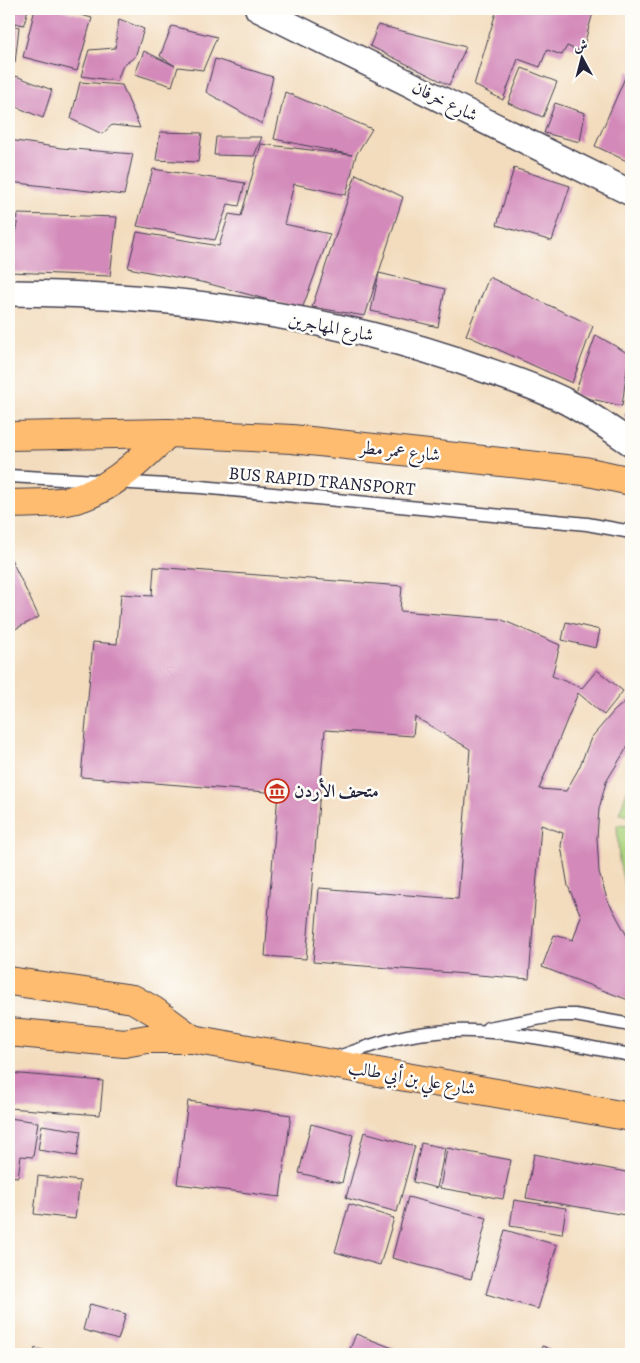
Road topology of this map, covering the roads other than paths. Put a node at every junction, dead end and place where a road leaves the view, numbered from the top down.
1 (258, 9) edge
2 (631, 193) edge
3 (9, 293) edge
4 (168, 433) junction
5 (9, 436) edge
6 (631, 443) edge
7 (9, 476) edge
8 (631, 481) edge
9 (113, 482) junction
10 (9, 504) edge
11 (631, 532) edge
12 (9, 981) edge
13 (631, 1025) edge
14 (476, 1030) junction
15 (9, 1032) edge
16 (192, 1039) junction
17 (631, 1055) edge
18 (323, 1062) junction
19 (631, 1117) edge

1 - 2 street, شارع خرفان
3 - 6 street, شارع المهاجرين
4 - 5 main road, شارع عمر مطر
4 - 8 main road, شارع عمر مطر
4 - 9 main road
7 - 9 lane, BUS RAPID TRANSPORT
9 - 10 main road
9 - 11 lane, BUS RAPID TRANSPORT
12 - 16 main road, شارع علي بن أبي طالب
13 - 14 lane
14 - 17 lane
14 - 18 lane
15 - 16 main road, شارع علي بن أبي طالب
16 - 18 main road, شارع علي بن أبي طالب
18 - 19 main road, شارع علي بن أبي طالب

